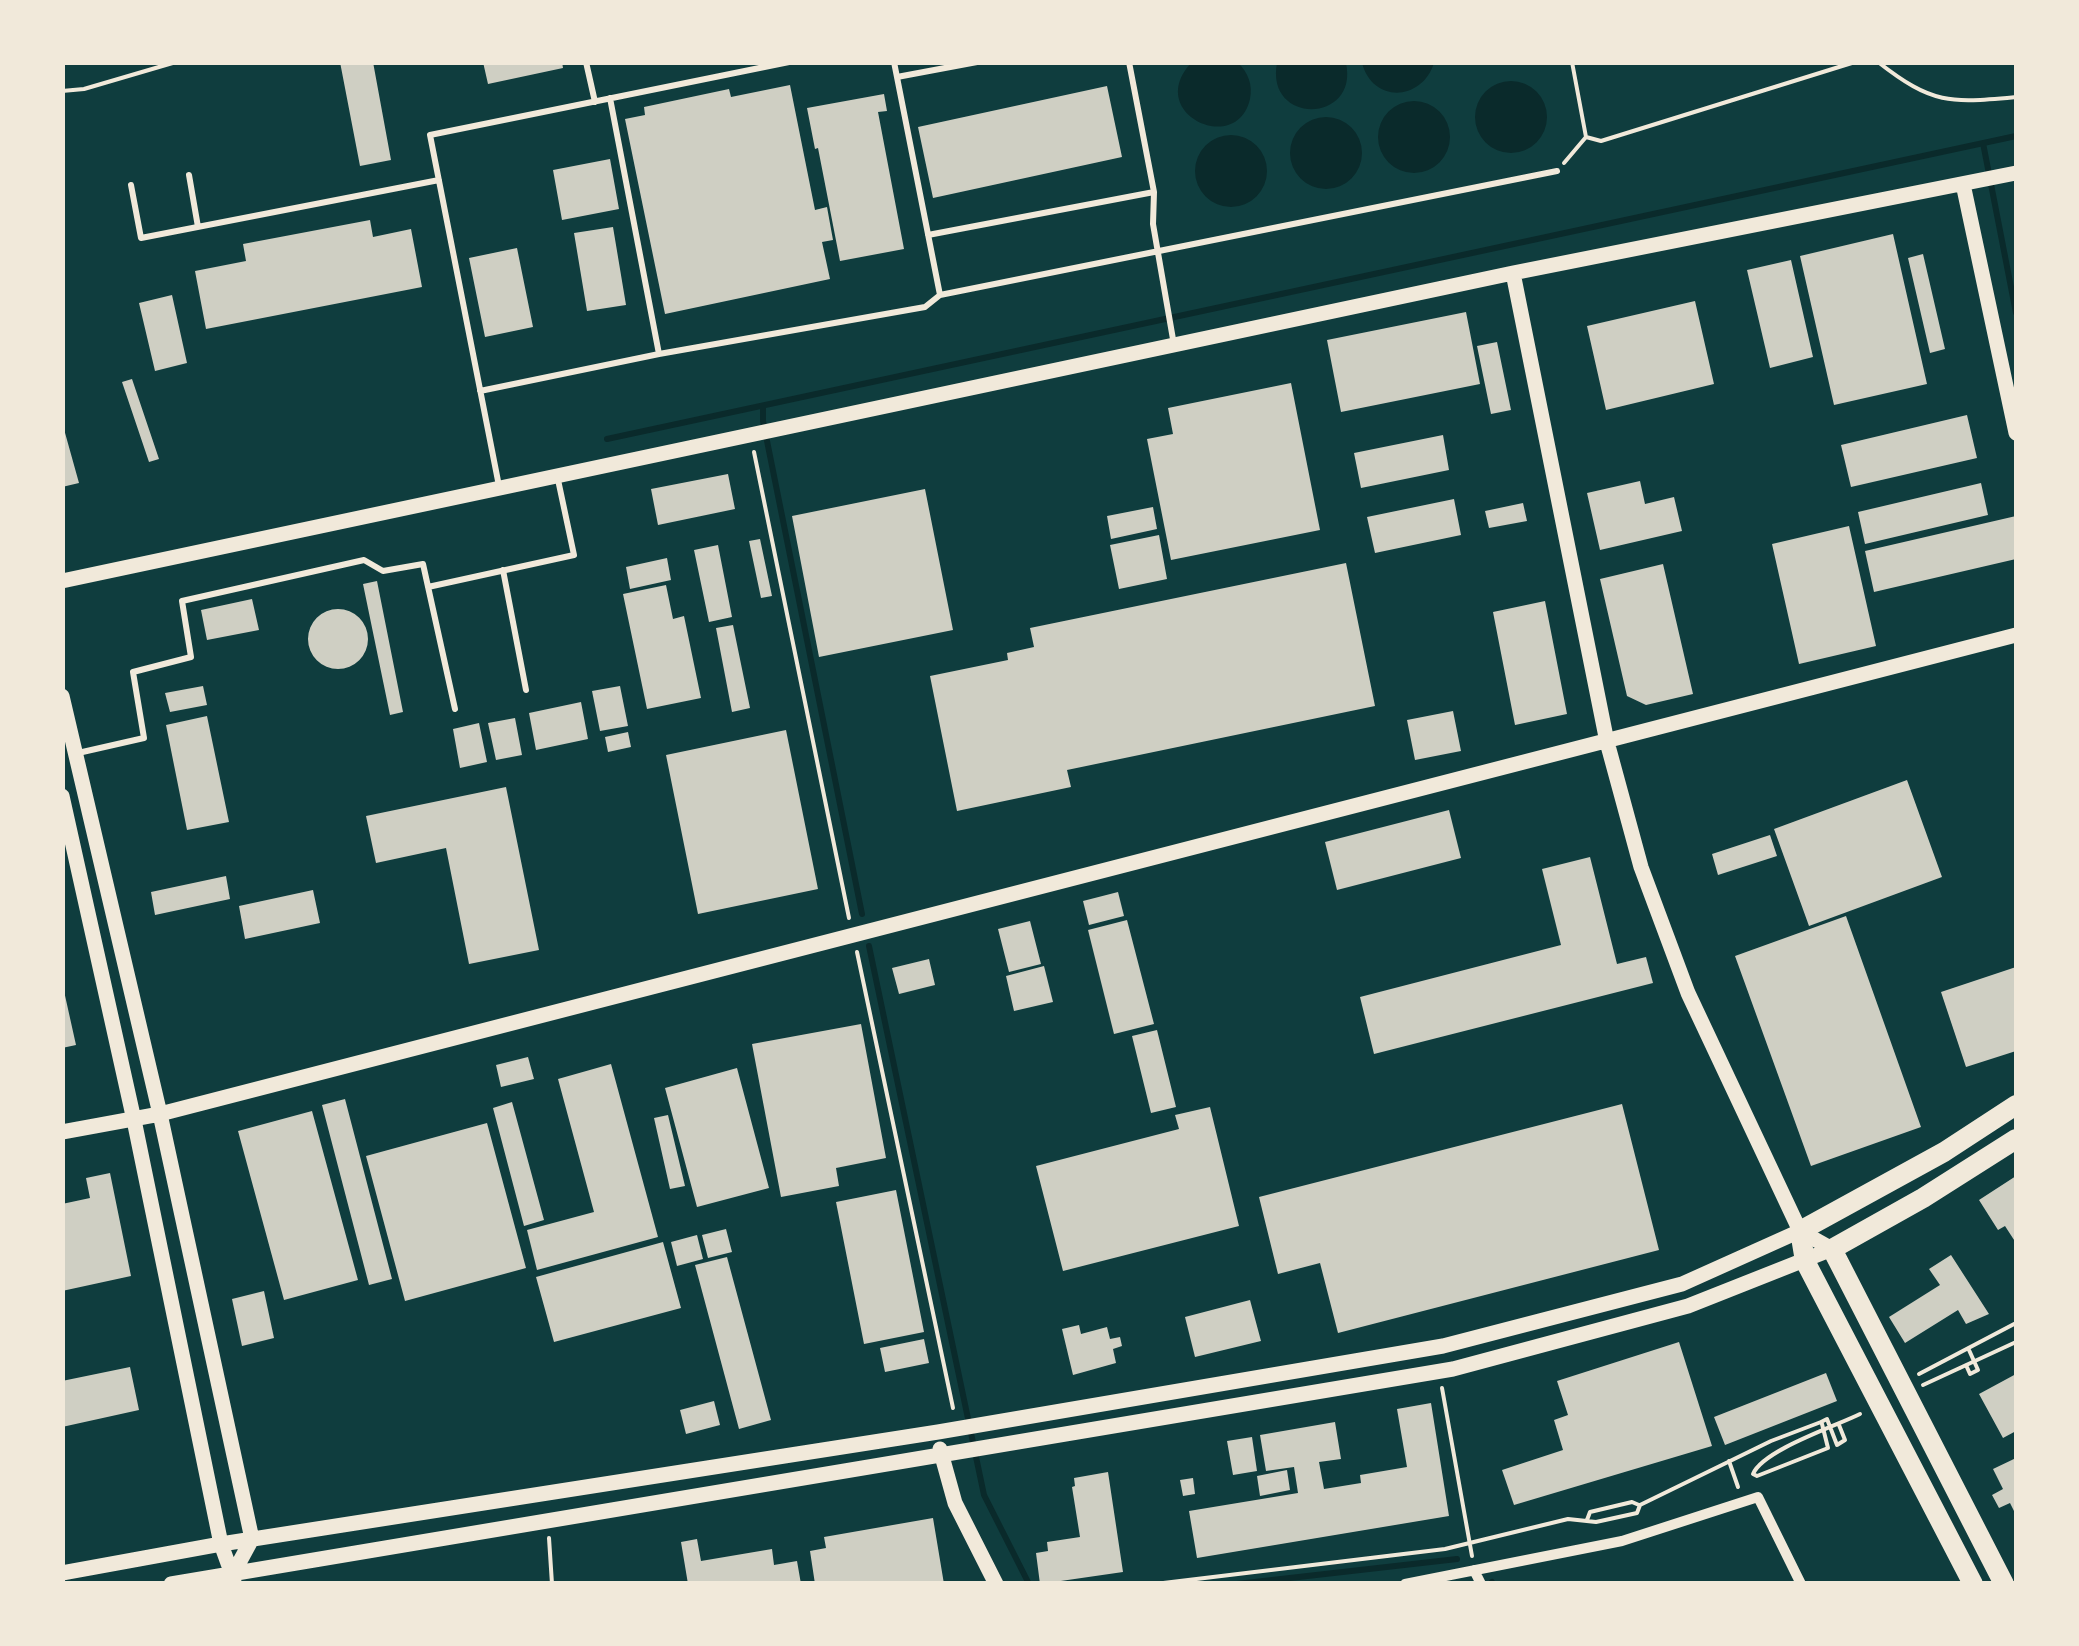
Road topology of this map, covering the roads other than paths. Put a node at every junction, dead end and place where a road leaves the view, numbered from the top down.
1 (586, 62) edge
2 (790, 62) edge
3 (894, 62) edge
4 (977, 62) edge
5 (1129, 62) edge
6 (961, 64) edge
7 (897, 77) junction
8 (610, 98) junction
9 (594, 102) junction
10 (1557, 170) road end
11 (2016, 173) edge
12 (188, 175) dead end
13 (439, 180) junction
14 (1964, 184) junction
15 (131, 185) dead end
16 (1154, 192) junction
17 (198, 227) junction
18 (928, 235) junction
19 (1158, 250) junction
20 (1513, 273) junction
21 (940, 295) junction
22 (1174, 346) junction
23 (659, 354) junction
24 (480, 391) junction
25 (2016, 433) edge
26 (557, 474) junction
27 (499, 486) junction
28 (503, 570) junction
29 (62, 580) edge
30 (428, 587) junction
31 (2016, 635) edge
32 (526, 690) dead end
33 (62, 696) edge
34 (455, 709) dead end
35 (1607, 742) junction
36 (75, 754) junction
37 (62, 796) edge
38 (2016, 1105) edge
39 (160, 1114) junction
40 (134, 1120) junction
41 (62, 1132) edge
42 (2016, 1139) edge
43 (1800, 1230) junction
44 (1832, 1249) junction
45 (1805, 1262) junction
46 (938, 1432) junction
47 (941, 1456) junction
48 (252, 1539) junction
49 (221, 1544) junction
50 (1474, 1570) junction
51 (62, 1573) edge
52 (234, 1579) edge
53 (172, 1584) edge
54 (996, 1584) edge
55 (1405, 1584) edge
56 (1481, 1584) edge
57 (1801, 1584) edge
58 (1972, 1584) edge
59 (2004, 1584) edge

1 - 9 lane
2 - 8 lane
3 - 7 lane
4 - 6 lane
5 - 16 lane
6 - 7 lane
7 - 18 lane
8 - 9 lane
8 - 23 lane
9 - 13 lane
10 - 19 lane
11 - 14 street
12 - 17 lane
13 - 17 lane
13 - 24 lane
14 - 20 street
14 - 25 street
15 - 17 lane
16 - 18 lane
16 - 19 lane
18 - 21 lane
19 - 21 lane
19 - 22 lane
20 - 22 street
20 - 35 street
21 - 23 lane
22 - 26 street
23 - 24 lane
24 - 27 lane
26 - 27 street
26 - 28 lane
27 - 29 street
28 - 30 lane
28 - 32 lane
30 - 34 lane
30 - 36 lane
31 - 35 street
33 - 36 street
35 - 39 street
35 - 43 street
36 - 39 street
37 - 40 street
38 - 43 highway
39 - 40 street
39 - 48 street
40 - 41 street
40 - 49 street
42 - 44 highway
43 - 44 street
43 - 45 highway
43 - 46 street
44 - 45 street
44 - 59 highway
45 - 47 street
45 - 58 highway
46 - 47 street
46 - 48 street
47 - 52 street
47 - 54 street
48 - 49 street
48 - 52 street
49 - 51 street
49 - 52 street
50 - 55 street
50 - 56 street
50 - 57 street
52 - 53 street

